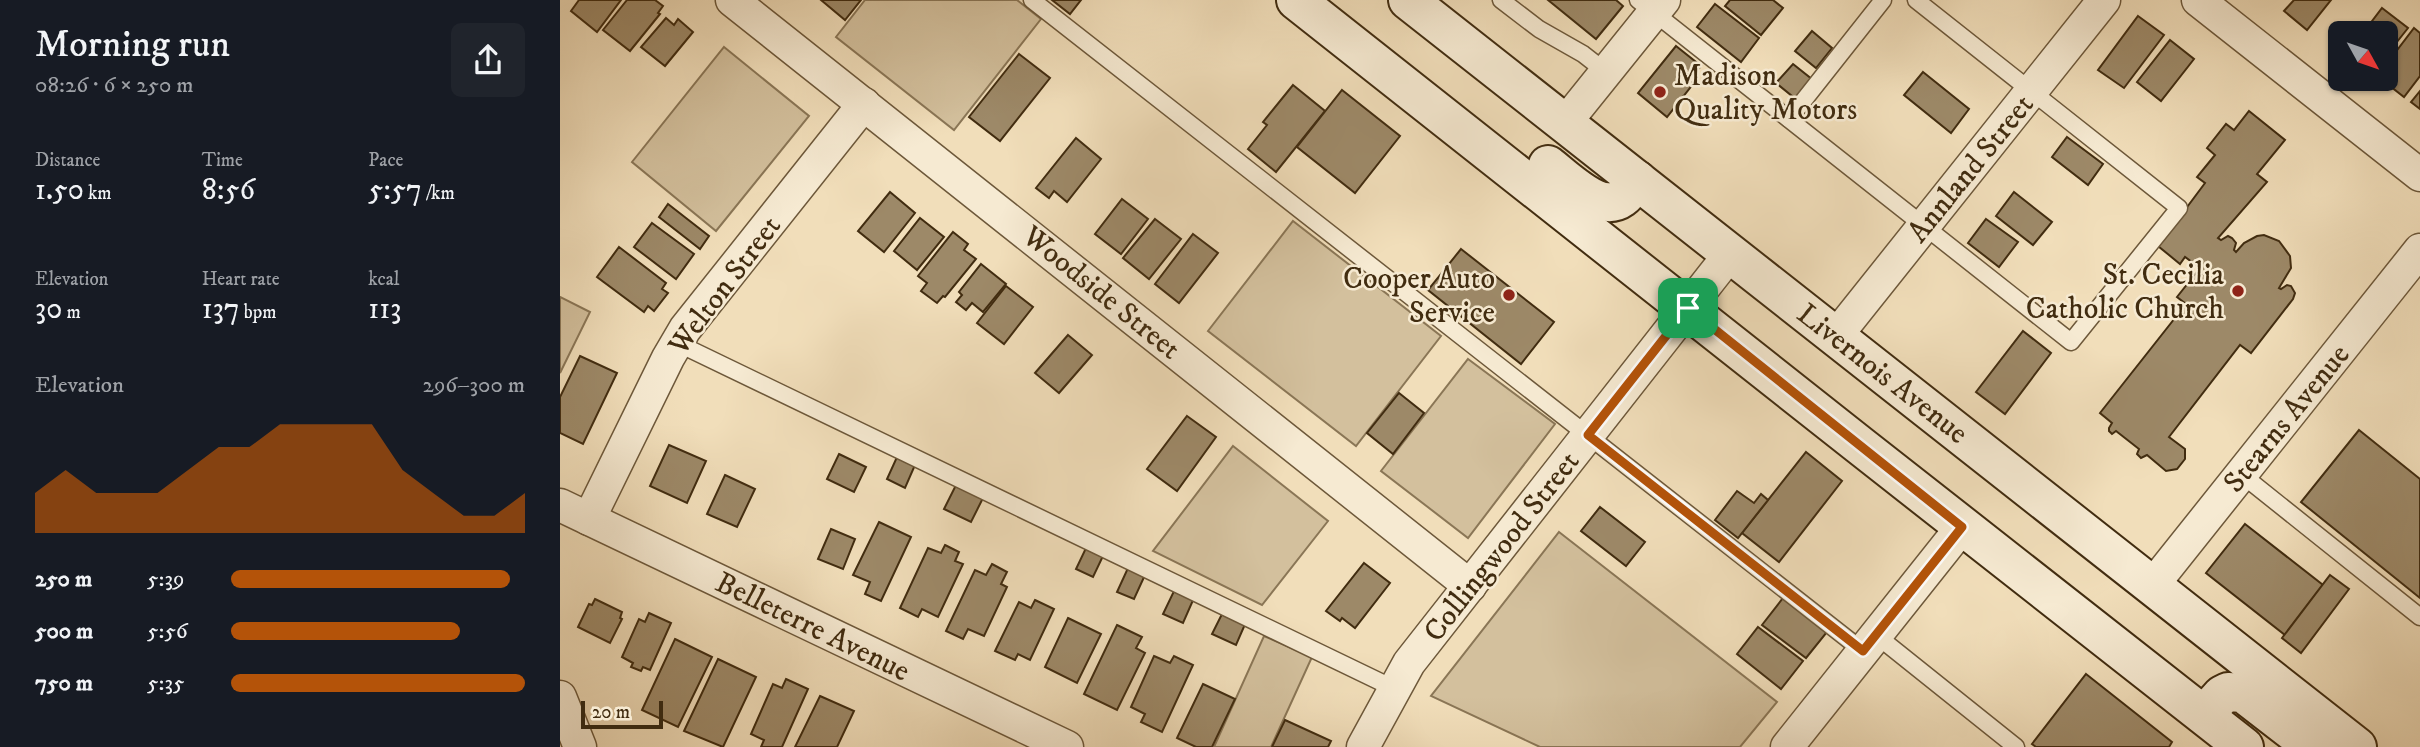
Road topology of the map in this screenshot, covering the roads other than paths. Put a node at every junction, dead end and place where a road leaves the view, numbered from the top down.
1 (732, 0) edge
2 (1032, 0) edge
3 (1501, 0) edge
4 (1883, 0) edge
5 (1916, 0) edge
6 (2104, 0) edge
7 (2198, 0) edge
8 (1300, 3) edge
9 (1409, 4) edge
10 (1652, 4) edge
11 (1606, 72) junction
12 (2031, 91) junction
13 (864, 104) junction
14 (1789, 119) junction
15 (1565, 123) junction
16 (2420, 175) edge
17 (1637, 180) junction
18 (1923, 226) junction
19 (2420, 250) edge
20 (1730, 254) junction
21 (1688, 308) junction
22 (1836, 336) junction
23 (677, 343) junction
24 (1588, 435) junction
25 (2241, 474) junction
26 (560, 505) edge
27 (589, 519) junction
28 (1962, 527) junction
29 (1470, 586) junction
30 (2152, 586) junction
31 (2420, 617) edge
32 (1869, 643) junction
33 (1394, 688) junction
34 (560, 696) edge
35 (2220, 735) edge
36 (580, 747) edge
37 (1067, 747) edge
38 (1363, 747) edge
39 (1787, 747) edge
40 (2016, 747) edge
41 (2313, 747) edge
42 (2357, 747) edge

1 - 13 street, Woodside Street
2 - 24 lane
3 - 11 lane
4 - 14 lane
5 - 12 lane
6 - 12 street, Annland Street
7 - 16 street
8 - 17 main road
8 - 21 main road
9 - 15 main road, Livernois Avenue
10 - 11 street
10 - 14 lane
11 - 15 street
12 - 18 street, Annland Street
12 - 18 lane
13 - 23 street, Welton Street
13 - 29 street, Woodside Street
14 - 18 lane
15 - 17 main road, Livernois Avenue
17 - 20 main road, Livernois Avenue
18 - 22 street, Annland Street
19 - 25 street, Stearns Avenue
20 - 21 street, Collingwood Street
20 - 22 main road, Livernois Avenue
21 - 24 street, Collingwood Street
21 - 28 main road
22 - 30 main road, Livernois Avenue
23 - 27 street, Welton Street
23 - 33 lane
24 - 29 street, Collingwood Street
24 - 32 lane
25 - 30 street, Stearns Avenue
25 - 31 lane
26 - 27 street, Belleterre Avenue
27 - 37 street, Belleterre Avenue
28 - 32 street
28 - 35 main road
29 - 33 street, Collingwood Street
30 - 42 main road, Livernois Avenue
32 - 39 street
32 - 40 lane
33 - 38 street, Collingwood Street
34 - 36 street
35 - 41 main road

